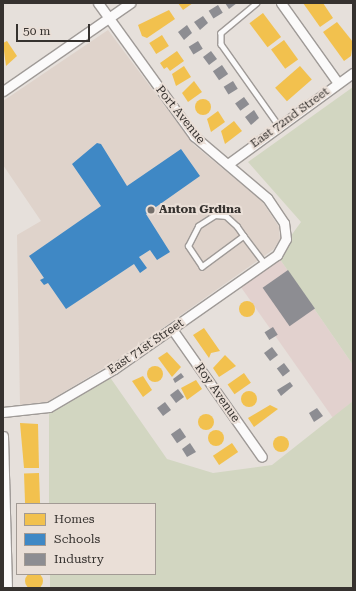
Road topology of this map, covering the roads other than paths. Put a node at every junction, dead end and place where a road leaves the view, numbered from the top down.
1 (98, 3) edge
2 (130, 3) edge
3 (257, 3) edge
4 (281, 3) edge
5 (109, 18) junction
6 (353, 72) edge
7 (338, 83) junction
8 (3, 91) edge
9 (279, 126) junction
10 (228, 164) junction
11 (244, 236) junction
12 (277, 255) joint
13 (265, 264) junction
14 (172, 329) junction
15 (3, 412) edge
16 (3, 436) edge
17 (262, 457) dead end
18 (4, 563) edge
19 (7, 588) edge

1 - 5 street, Port Avenue
2 - 5 street
3 - 9 lane
4 - 7 street
5 - 8 street
5 - 10 street, Port Avenue
6 - 7 street, East 72nd Street
7 - 9 street, East 72nd Street
9 - 10 street, East 72nd Street
10 - 12 street, Port Avenue
11 - 11 lane
11 - 13 lane
12 - 13 street, East 71st Street
13 - 14 street, East 71st Street
14 - 15 street, East 71st Street
14 - 17 street, Roy Avenue
16 - 18 street
18 - 19 street

